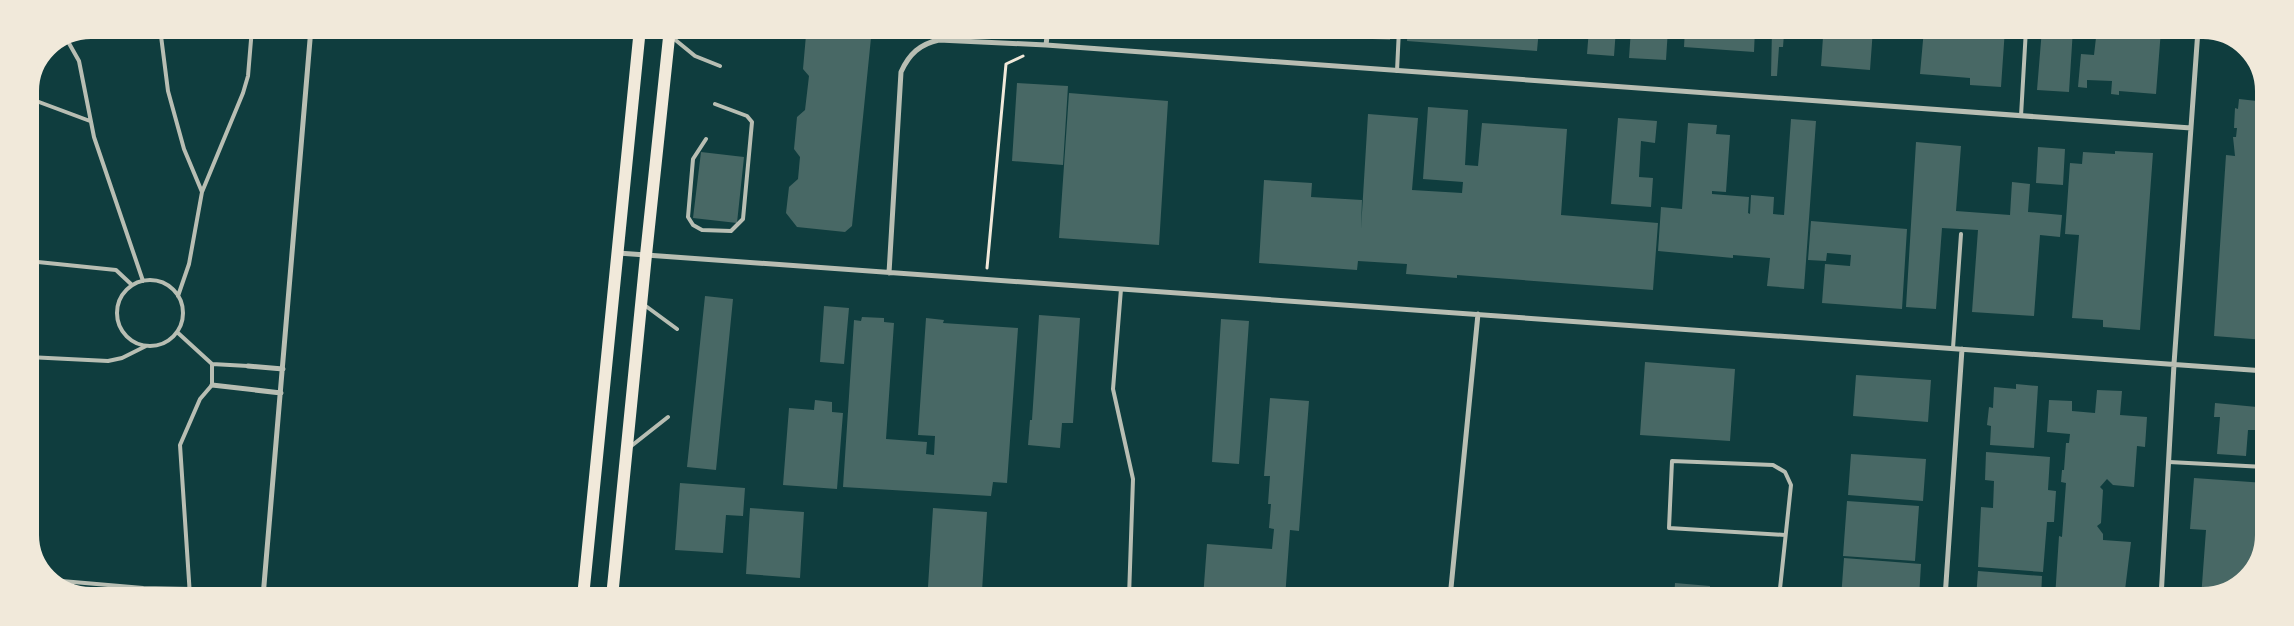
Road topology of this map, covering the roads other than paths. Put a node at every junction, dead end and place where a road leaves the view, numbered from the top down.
1 (161, 36) edge
2 (251, 36) edge
3 (311, 36) edge
4 (639, 36) edge
5 (669, 36) edge
6 (675, 36) edge
7 (1047, 36) edge
8 (1399, 36) edge
9 (2026, 36) edge
10 (2198, 36) edge
11 (68, 41) edge
12 (1046, 45) junction
13 (720, 66) dead end
14 (1397, 71) junction
15 (36, 101) edge
16 (715, 104) dead end
17 (2022, 116) junction
18 (90, 121) junction
19 (2191, 128) junction
20 (706, 139) dead end
21 (202, 192) junction
22 (1961, 234) dead end
23 (618, 252) junction
24 (646, 255) junction
25 (36, 262) edge
26 (889, 273) junction
27 (143, 281) junction
28 (132, 285) junction
29 (1121, 289) junction
30 (178, 296) junction
31 (642, 303) junction
32 (1478, 314) junction
33 (676, 329) dead end
34 (177, 332) junction
35 (146, 346) junction
36 (1953, 348) junction
37 (1962, 349) junction
38 (36, 357) edge
39 (212, 364) junction
40 (2174, 364) junction
41 (248, 366) joint
42 (283, 369) junction
43 (2258, 370) edge
44 (212, 385) junction
45 (281, 393) junction
46 (668, 416) dead end
47 (627, 450) junction
48 (2169, 462) junction
49 (2258, 467) edge
50 (1786, 535) junction
51 (63, 581) edge
52 (143, 588) joint
53 (191, 589) joint
54 (264, 590) edge
55 (584, 590) edge
56 (613, 590) edge
57 (1129, 590) edge
58 (1451, 590) edge
59 (1780, 590) edge
60 (1946, 590) edge
61 (2162, 590) edge

1 - 21 lane
2 - 21 lane
3 - 42 street
4 - 23 main road
5 - 24 main road
6 - 13 lane
7 - 12 street
8 - 14 lane
9 - 17 lane
10 - 19 street
11 - 18 lane
12 - 14 street
12 - 26 street
14 - 17 street
15 - 18 lane
16 - 20 lane
17 - 19 street
18 - 27 lane
19 - 40 street
21 - 30 lane
22 - 36 lane
23 - 24 street
23 - 55 main road
24 - 26 street
24 - 31 main road
25 - 28 lane
26 - 29 street
27 - 28 lane
27 - 30 lane
28 - 35 lane
29 - 32 street
29 - 57 lane
30 - 34 lane
31 - 33 lane
31 - 47 main road
32 - 36 street
32 - 58 street
34 - 35 lane
34 - 39 lane
35 - 38 lane
36 - 37 street
37 - 40 street
37 - 60 street
39 - 41 lane
39 - 44 lane
40 - 43 street
40 - 48 street
41 - 42 street
42 - 45 street
44 - 45 street
44 - 53 lane
45 - 54 street
46 - 47 lane
47 - 56 main road
48 - 49 lane
48 - 61 street
50 - 50 lane
50 - 59 lane
51 - 52 lane
52 - 53 lane

